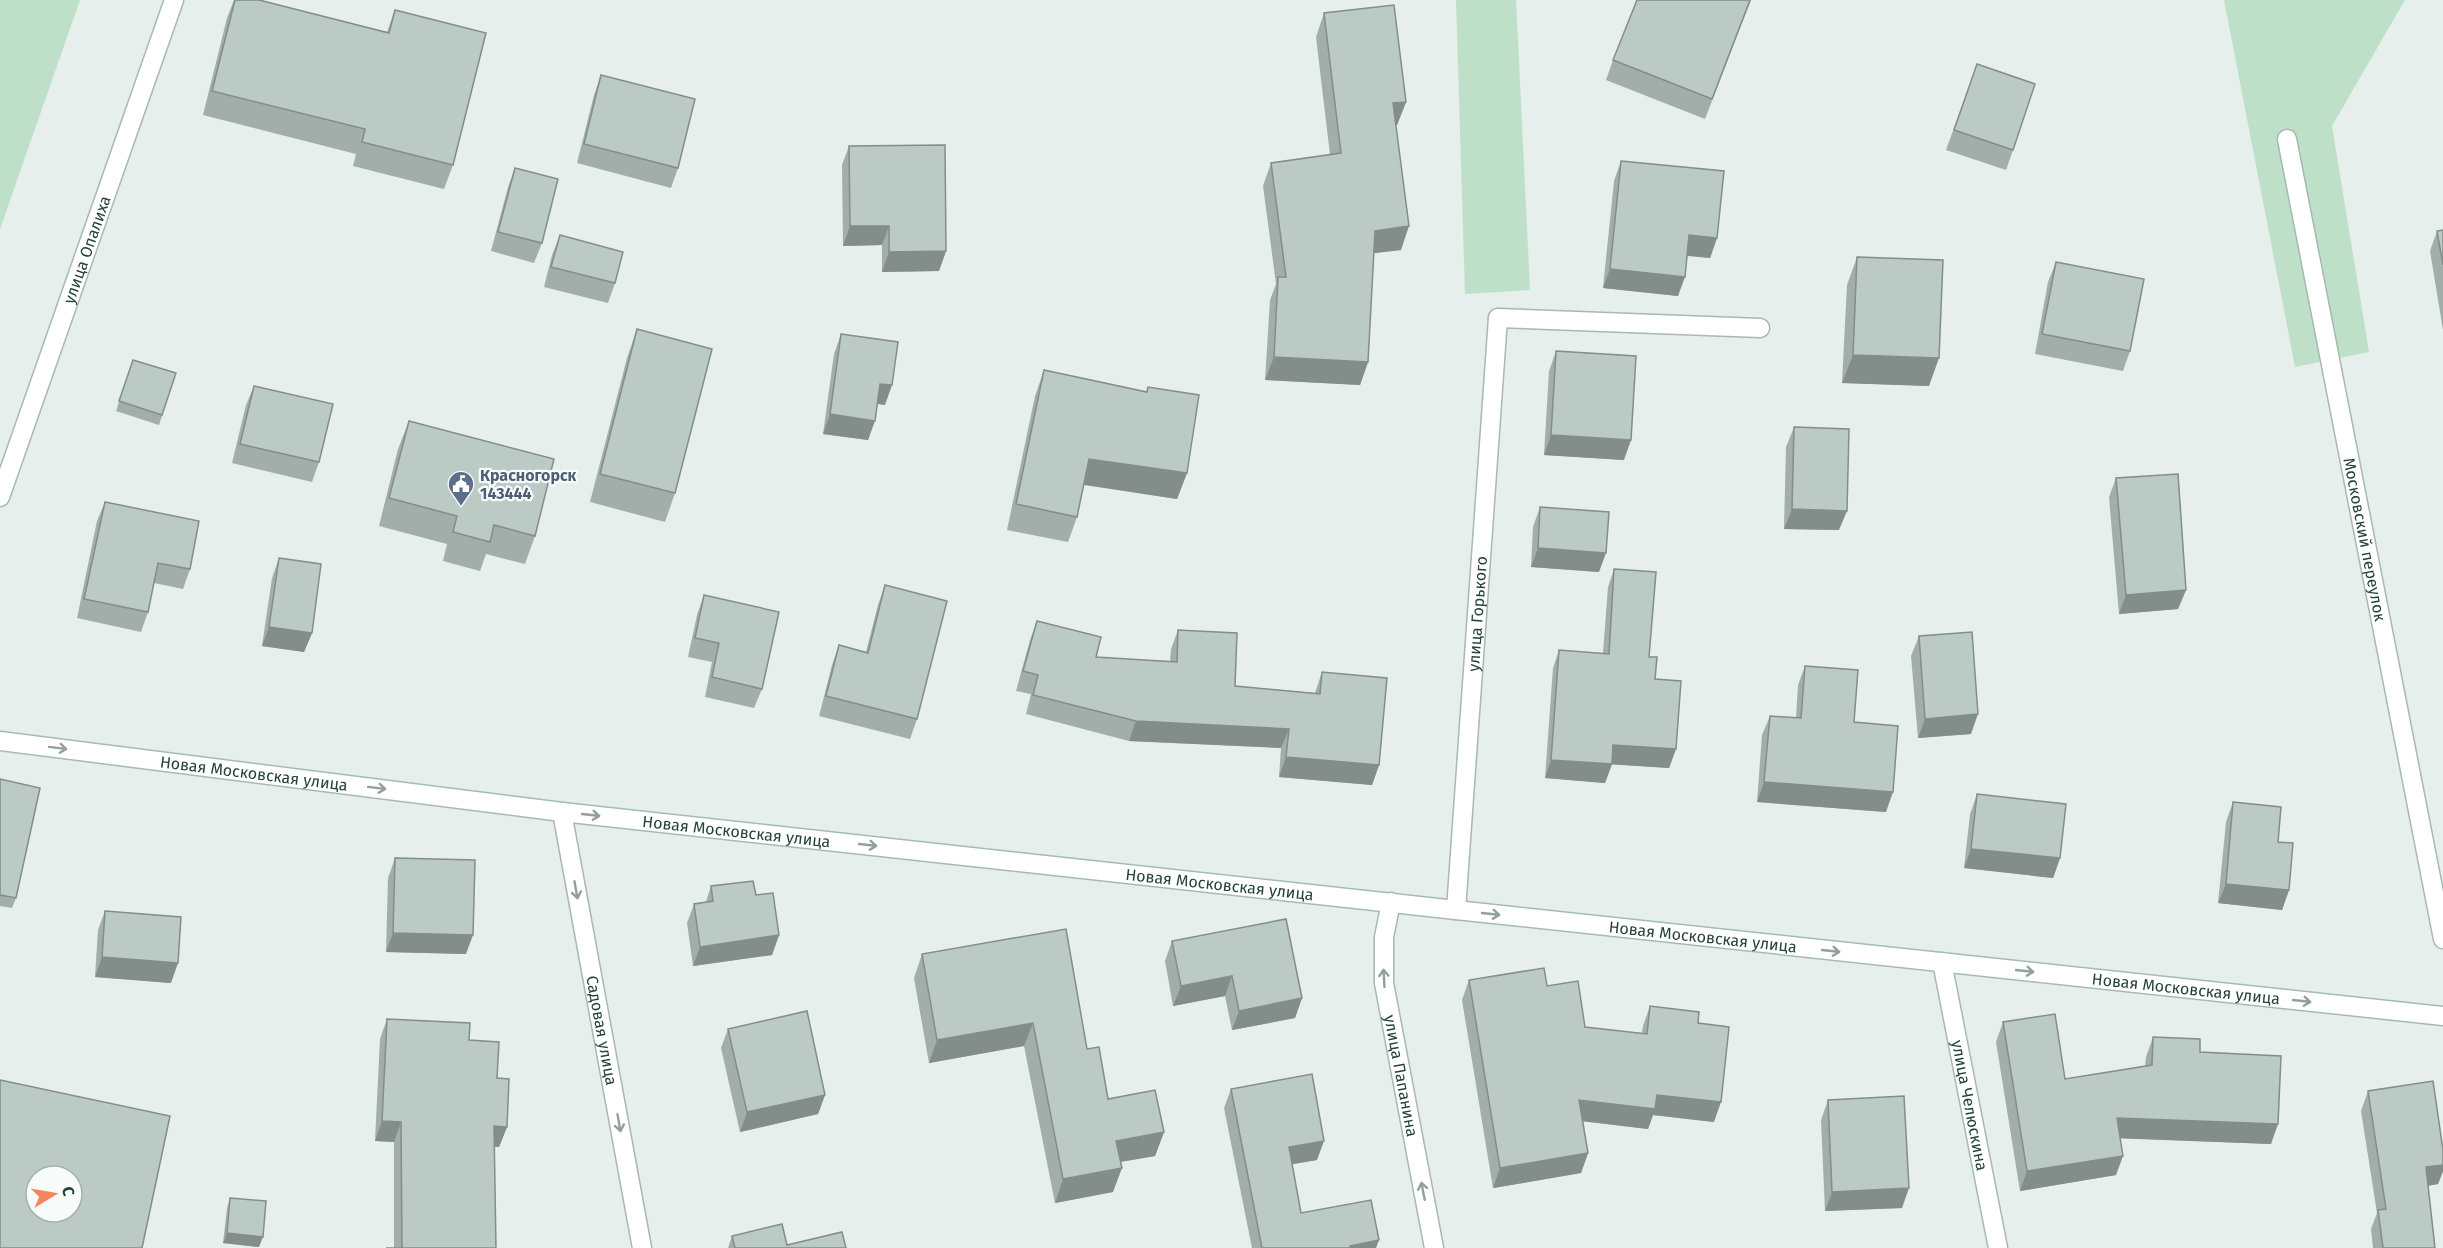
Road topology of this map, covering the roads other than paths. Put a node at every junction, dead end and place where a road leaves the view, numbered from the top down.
1 (174, 0) edge
2 (2287, 139) dead end
3 (1760, 328) dead end
4 (0, 497) edge
5 (0, 741) edge
6 (562, 812) junction
7 (1391, 902) junction
8 (1456, 910) junction
9 (2443, 939) edge
10 (1942, 962) junction
11 (2443, 1016) edge
12 (642, 1248) edge
13 (1434, 1248) edge
14 (1998, 1248) edge

1 - 4 street, улица Опалиха
2 - 9 street, Московский переулок
3 - 8 street, улица Горького
5 -> 6 street, Новая Московская улица
6 -> 7 street, Новая Московская улица
6 -> 12 street, Садовая улица
7 - 8 street, Новая Московская улица
13 -> 7 street, улица Папанина
8 -> 10 street, Новая Московская улица
10 -> 11 street, Новая Московская улица
10 - 14 street, улица Челюскина

